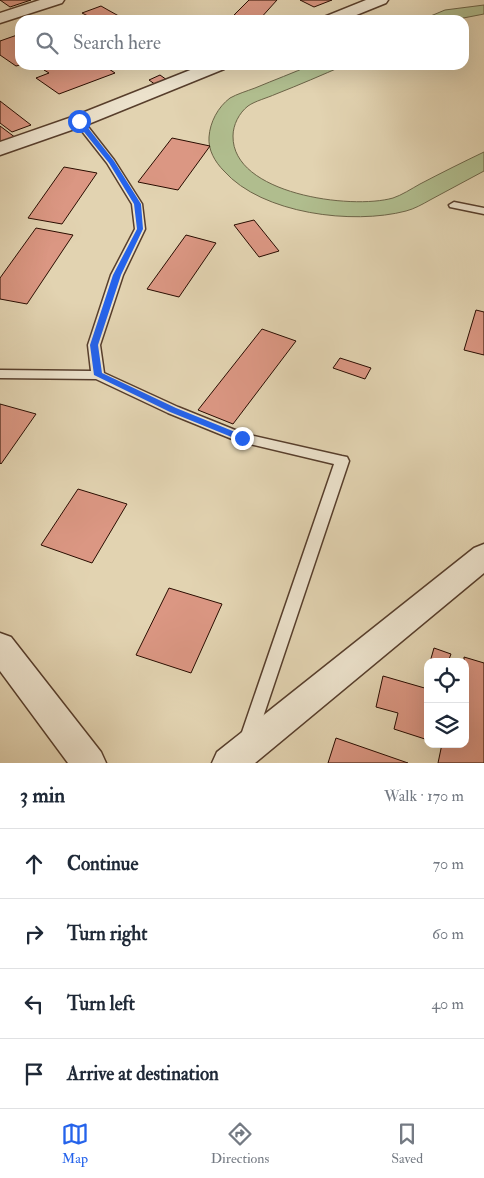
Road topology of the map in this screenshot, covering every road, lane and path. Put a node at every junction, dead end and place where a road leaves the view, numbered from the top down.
1 (56, 0) edge
2 (380, 0) edge
3 (342, 15) edge
4 (0, 18) edge
5 (206, 70) edge
6 (79, 121) junction
7 (0, 150) edge
8 (454, 205) dead end
9 (484, 211) edge
10 (0, 374) edge
11 (98, 375) junction
12 (484, 556) edge
13 (0, 647) edge
14 (237, 757) edge
15 (89, 763) edge

1 - 4 street
2 - 3 street
5 - 6 street
6 - 7 street
6 - 11 lane
8 - 9 lane
10 - 11 lane
11 - 14 lane
12 - 14 street
13 - 15 street

